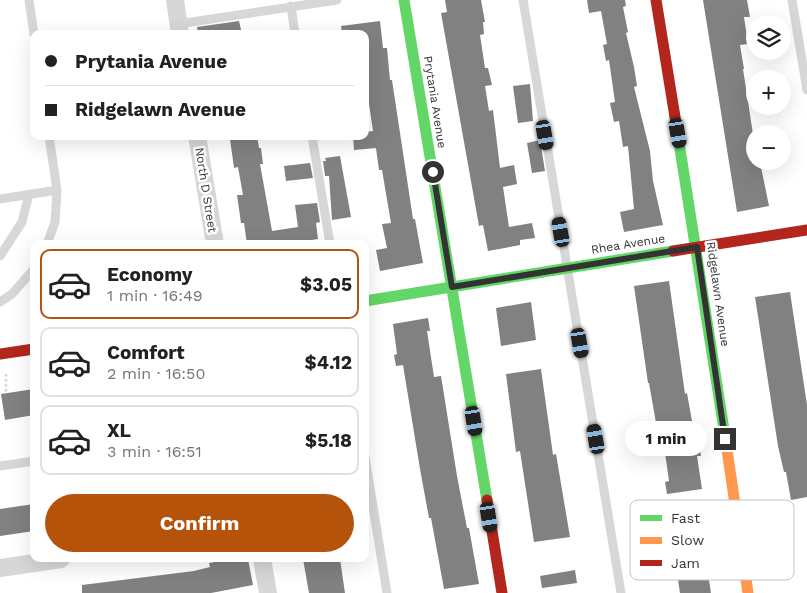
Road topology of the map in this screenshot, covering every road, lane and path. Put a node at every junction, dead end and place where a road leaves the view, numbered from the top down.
1 (29, 0) edge
2 (174, 0) edge
3 (337, 0) edge
4 (404, 0) edge
5 (523, 0) edge
6 (656, 0) edge
7 (792, 0) edge
8 (291, 6) junction
9 (179, 29) edge
10 (33, 30) edge
11 (294, 30) edge
12 (807, 90) edge
13 (50, 140) edge
14 (198, 140) edge
15 (313, 140) edge
16 (57, 190) junction
17 (29, 194) junction
18 (0, 199) edge
19 (807, 230) edge
20 (48, 240) edge
21 (214, 240) edge
22 (329, 240) edge
23 (697, 247) junction
24 (0, 256) edge
25 (567, 268) junction
26 (30, 273) edge
27 (452, 287) junction
28 (369, 300) edge
29 (0, 302) edge
30 (30, 350) edge
31 (0, 354) edge
32 (6, 374) dead end
33 (6, 393) dead end
34 (30, 462) edge
35 (0, 466) edge
36 (369, 482) edge
37 (734, 500) edge
38 (41, 562) edge
39 (263, 562) edge
40 (0, 568) edge
41 (746, 580) edge
42 (268, 593) edge
43 (387, 593) edge
44 (502, 593) edge
45 (621, 593) edge
46 (748, 593) edge

1 - 10 lane
2 - 9 street
3 - 8 lane
4 - 27 street, Prytania Avenue
5 - 25 lane
6 - 23 street, Ridgelawn Avenue
7 - 12 lane
8 - 9 lane
8 - 11 lane
13 - 16 lane
14 - 21 street, North D Street
15 - 22 lane
16 - 17 lane
16 - 20 lane
17 - 18 lane
17 - 24 lane
19 - 23 street, Rhea Avenue
23 - 25 street, Rhea Avenue
23 - 37 street, Ridgelawn Avenue
25 - 27 street, Rhea Avenue
25 - 45 lane
26 - 29 lane
27 - 28 street, Rhea Avenue
27 - 44 street, Prytania Avenue
30 - 31 street
32 - 33 path
34 - 35 lane
36 - 43 lane
38 - 40 street
39 - 42 street
41 - 46 street, Ridgelawn Avenue

